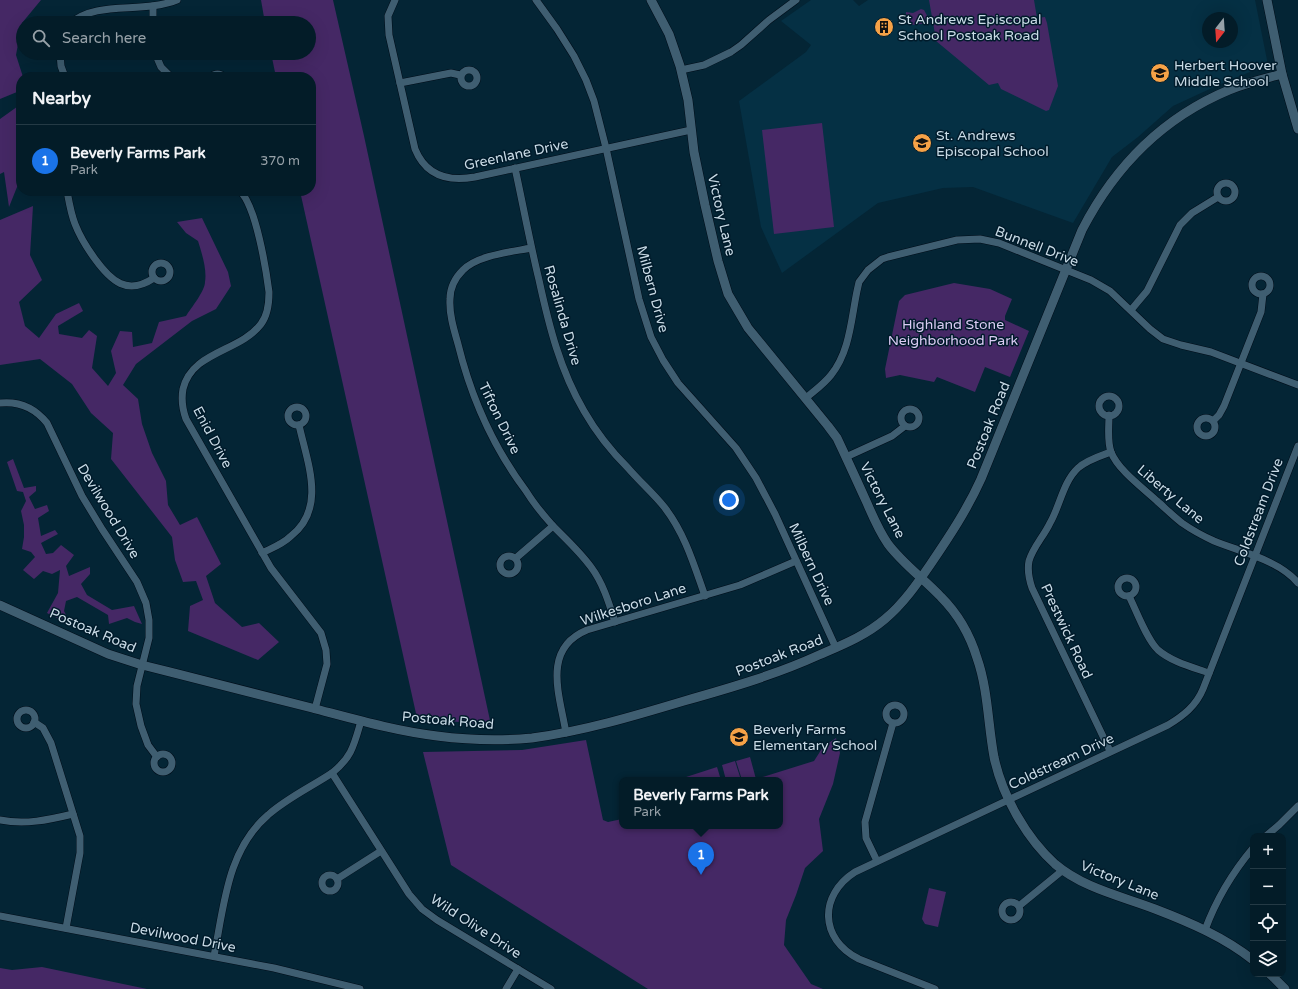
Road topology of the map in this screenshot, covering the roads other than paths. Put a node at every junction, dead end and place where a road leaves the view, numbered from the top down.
1 (177, 0) edge
2 (395, 0) edge
3 (536, 0) edge
4 (652, 0) edge
5 (796, 0) edge
6 (1267, 0) edge
7 (153, 6) junction
8 (78, 16) edge
9 (153, 16) edge
10 (61, 60) edge
11 (158, 60) edge
12 (681, 70) junction
13 (63, 72) edge
14 (166, 72) edge
15 (1282, 74) junction
16 (460, 75) dead end
17 (400, 83) junction
18 (1298, 129) edge
19 (691, 130) junction
20 (606, 148) junction
21 (515, 168) junction
22 (68, 196) edge
23 (244, 196) edge
24 (1218, 197) dead end
25 (532, 248) junction
26 (1066, 270) junction
27 (154, 278) dead end
28 (1263, 294) dead end
29 (1131, 310) junction
30 (1241, 363) junction
31 (1298, 385) edge
32 (806, 398) junction
33 (0, 403) edge
34 (1109, 416) dead end
35 (1214, 420) dead end
36 (299, 425) dead end
37 (905, 426) dead end
38 (1298, 446) edge
39 (1111, 452) junction
40 (846, 457) junction
41 (1294, 466) edge
42 (553, 526) junction
43 (262, 553) junction
44 (1254, 557) junction
45 (516, 558) dead end
46 (796, 561) junction
47 (921, 578) junction
48 (1298, 583) edge
49 (705, 596) junction
50 (1129, 596) dead end
51 (0, 605) edge
52 (615, 622) junction
53 (836, 648) junction
54 (142, 665) junction
55 (1209, 673) junction
56 (315, 709) junction
57 (361, 721) junction
58 (34, 722) dead end
59 (893, 723) dead end
60 (566, 733) junction
61 (1110, 752) junction
62 (157, 757) dead end
63 (332, 773) junction
64 (1009, 799) junction
65 (1298, 806) edge
66 (73, 814) junction
67 (0, 820) edge
68 (1270, 833) edge
69 (381, 851) junction
70 (1250, 852) edge
71 (877, 861) junction
72 (1063, 870) junction
73 (337, 879) dead end
74 (1019, 906) dead end
75 (0, 916) edge
76 (66, 928) junction
77 (1205, 930) junction
78 (214, 956) junction
79 (1250, 958) edge
80 (518, 969) junction
81 (1273, 977) edge
82 (360, 989) edge
83 (506, 989) edge
84 (551, 989) edge
85 (935, 989) edge
86 (1285, 989) edge

1 - 7 street
2 - 17 street, Greenlane Drive
3 - 20 street, Milbern Drive
4 - 12 street, Victory Lane
5 - 12 street
6 - 15 street
7 - 8 street
7 - 9 street
10 - 13 street
11 - 14 street
12 - 19 street, Victory Lane
15 - 18 street
15 - 26 street, Postoak Road
16 - 17 street
17 - 21 street, Greenlane Drive
19 - 20 street, Greenlane Drive
19 - 32 street, Victory Lane
20 - 21 street, Greenlane Drive
20 - 46 street, Milbern Drive
21 - 25 street, Rosalinda Drive
22 - 27 street
23 - 43 street, Enid Drive
24 - 29 street
25 - 42 street, Tifton Drive
25 - 49 street, Rosalinda Drive
26 - 29 street, Bunnell Drive
26 - 32 street, Bunnell Drive
26 - 47 street, Postoak Road
28 - 30 street
29 - 30 street, Bunnell Drive
30 - 31 street, Bunnell Drive
30 - 35 street
32 - 40 street, Victory Lane
33 - 54 street, Devilwood Drive
34 - 39 street, Liberty Lane
36 - 43 street
37 - 40 street
38 - 41 street, Coldstream Drive
39 - 44 street, Liberty Lane
39 - 61 street, Prestwick Road
40 - 47 street, Victory Lane
41 - 44 street, Coldstream Drive
42 - 45 street
42 - 52 street, Tifton Drive
43 - 56 street, Enid Drive
44 - 48 street, Liberty Lane
44 - 55 street, Coldstream Drive
46 - 49 street, Wilkesboro Lane
46 - 53 street, Milbern Drive
47 - 53 street, Postoak Road
47 - 64 street, Victory Lane
49 - 52 street, Wilkesboro Lane
50 - 55 street
51 - 54 street, Postoak Road
52 - 60 street, Wilkesboro Lane
53 - 60 street, Postoak Road
54 - 56 street, Postoak Road
54 - 62 street, Devilwood Drive
55 - 61 street, Coldstream Drive
56 - 57 street, Postoak Road
57 - 60 street, Postoak Road
57 - 63 street
58 - 66 street
59 - 71 street
61 - 64 street, Coldstream Drive
63 - 69 street, Wild Olive Drive
63 - 78 street
64 - 71 street, Coldstream Drive
64 - 72 street, Victory Lane
65 - 68 street
66 - 67 street
66 - 76 street
69 - 73 street
69 - 80 street, Wild Olive Drive
70 - 77 street
71 - 85 street, Coldstream Drive
72 - 74 street
72 - 77 street, Victory Lane
75 - 76 street, Devilwood Drive
76 - 78 street, Devilwood Drive
77 - 79 street, Victory Lane
78 - 82 street, Devilwood Drive
80 - 83 street
80 - 84 street, Wild Olive Drive
81 - 86 street

